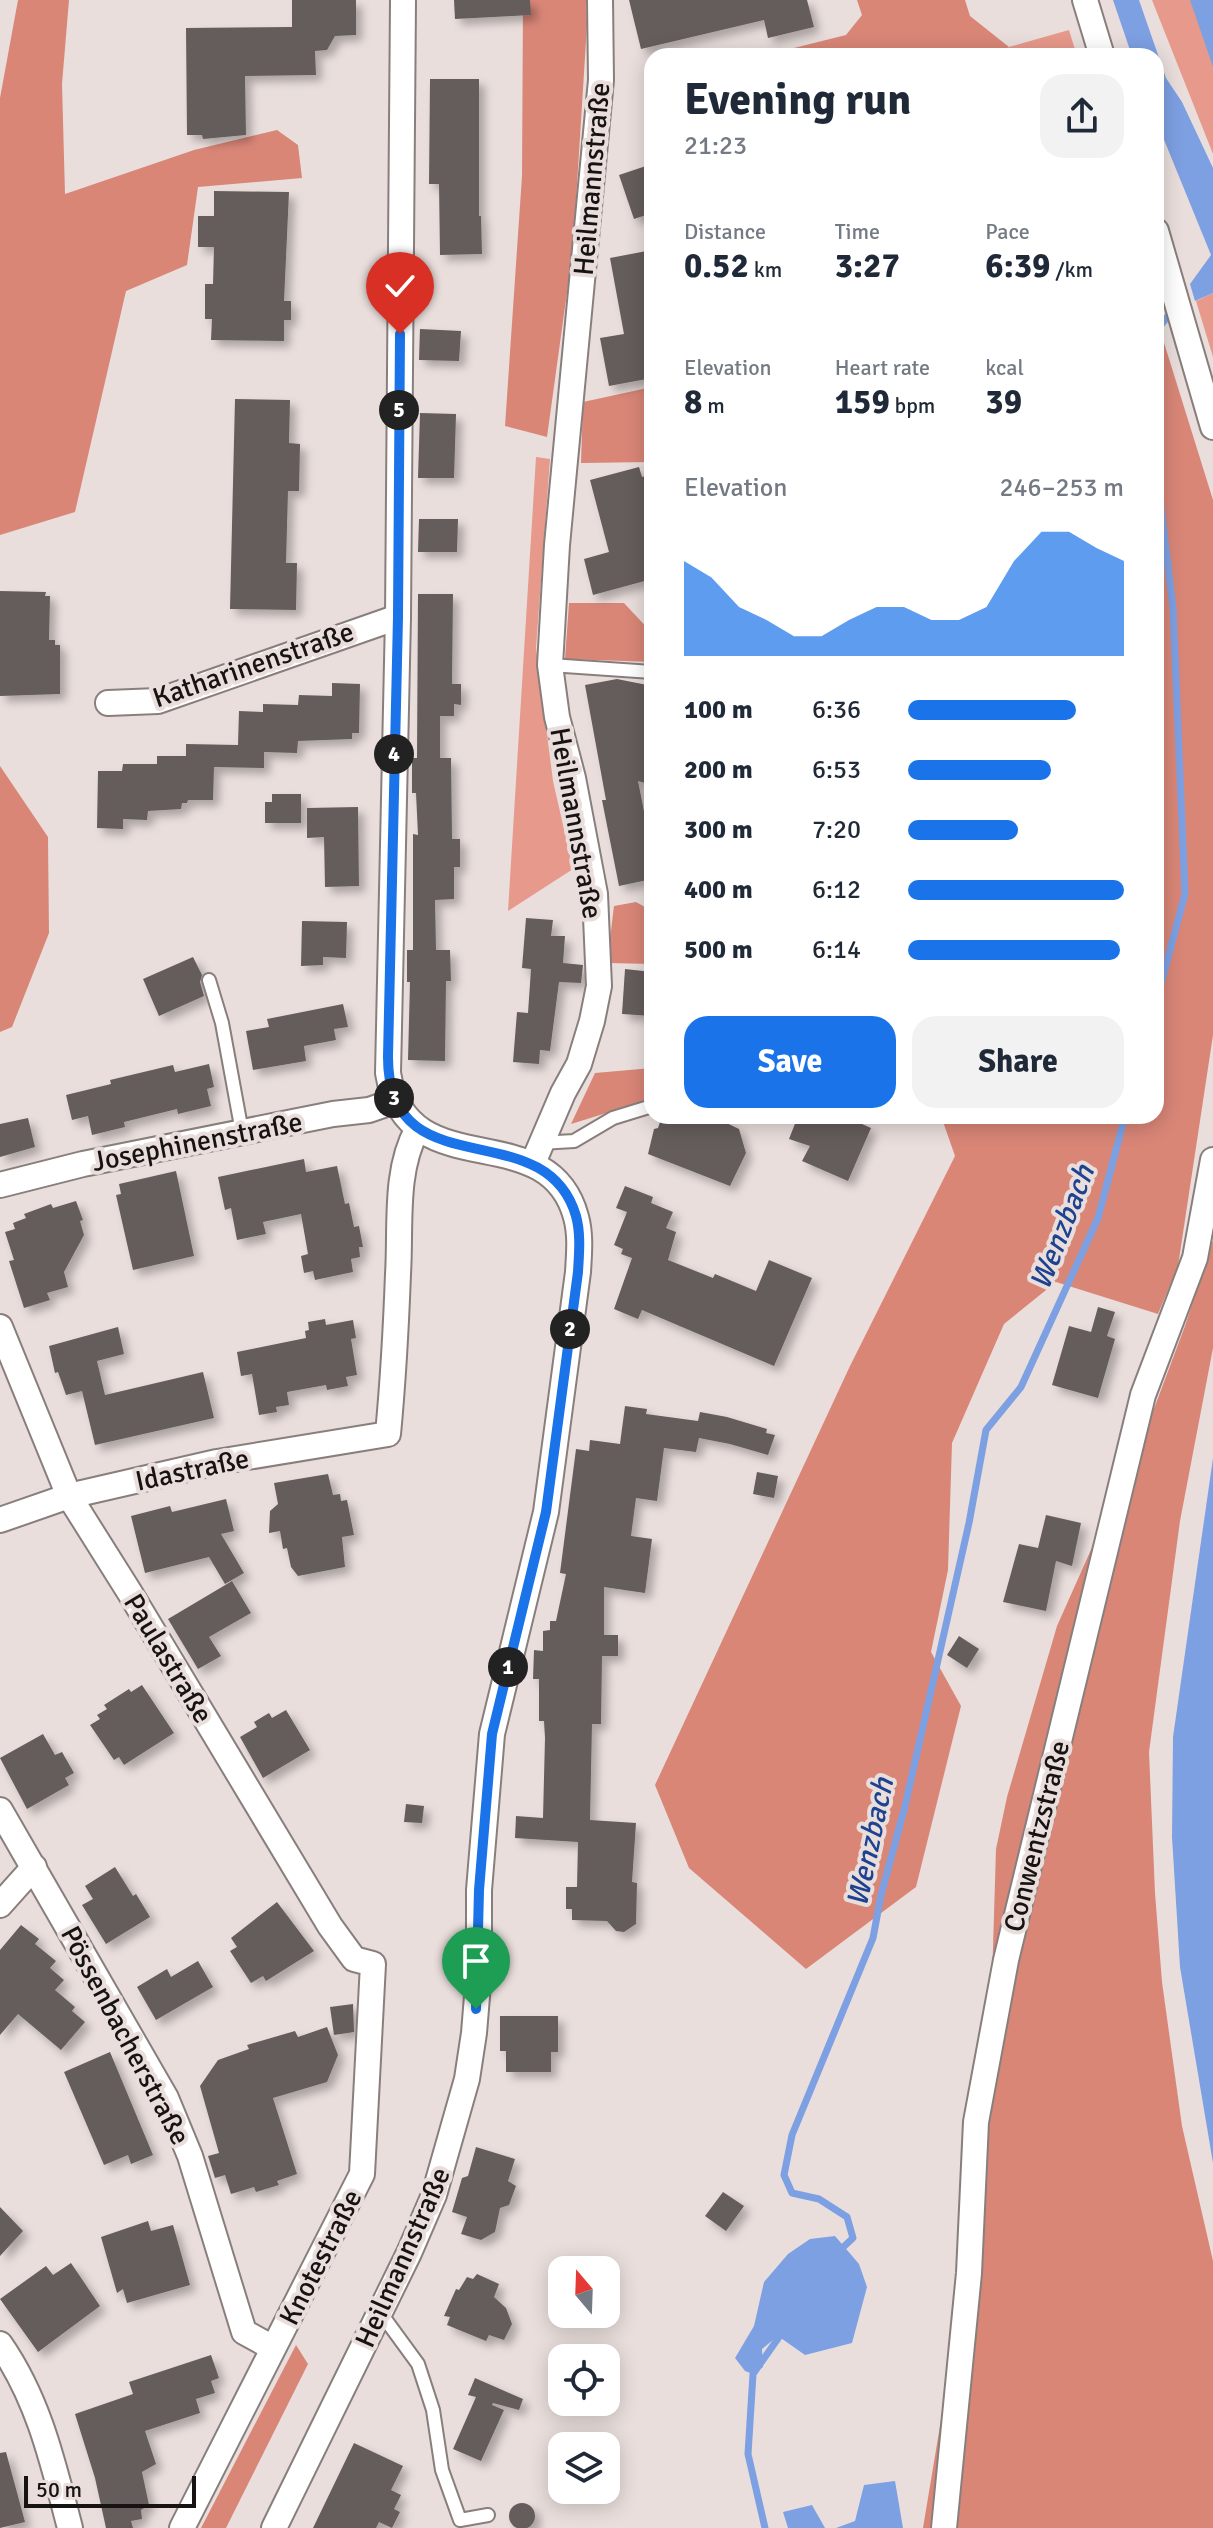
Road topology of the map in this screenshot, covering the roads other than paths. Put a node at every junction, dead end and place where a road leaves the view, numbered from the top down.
1 (403, 0) edge
2 (600, 0) edge
3 (1085, 0) edge
4 (1100, 48) edge
5 (1164, 258) edge
6 (1213, 427) edge
7 (398, 617) junction
8 (550, 665) junction
9 (644, 671) edge
10 (108, 703) dead end
11 (209, 980) dead end
12 (395, 1101) junction
13 (644, 1108) edge
14 (417, 1130) junction
15 (242, 1132) junction
16 (537, 1153) junction
17 (1213, 1160) edge
18 (0, 1185) edge
19 (2, 1338) edge
20 (69, 1496) junction
21 (0, 1520) edge
22 (0, 1810) edge
23 (34, 1867) junction
24 (0, 1905) edge
25 (373, 1964) joint
26 (380, 2312) junction
27 (0, 2344) edge
28 (273, 2348) junction
29 (488, 2515) dead end
30 (461, 2524) edge
31 (70, 2528) edge
32 (182, 2528) edge
33 (274, 2528) edge
34 (944, 2528) edge

1 - 7 street
2 - 8 street, Heilmannstraße
3 - 4 street
5 - 6 street
7 - 10 street, Katharinenstraße
7 - 12 street
8 - 9 lane
8 - 16 street, Heilmannstraße
11 - 15 lane
12 - 14 street
12 - 15 street, Josephinenstraße
13 - 16 lane
14 - 16 street
14 - 20 street, Idastraße
15 - 18 street, Josephinenstraße
16 - 26 street, Heilmannstraße
17 - 34 street, Conwentzstraße
19 - 20 street, Paulastraße
20 - 21 street, Idastraße
20 - 25 street, Paulastraße
22 - 23 street, Pössenbacherstraße
23 - 24 street
23 - 28 street, Pössenbacherstraße
25 - 28 street, Knotestraße
26 - 30 lane
26 - 33 street, Heilmannstraße
27 - 31 street
28 - 32 street, Knotestraße
29 - 30 lane

